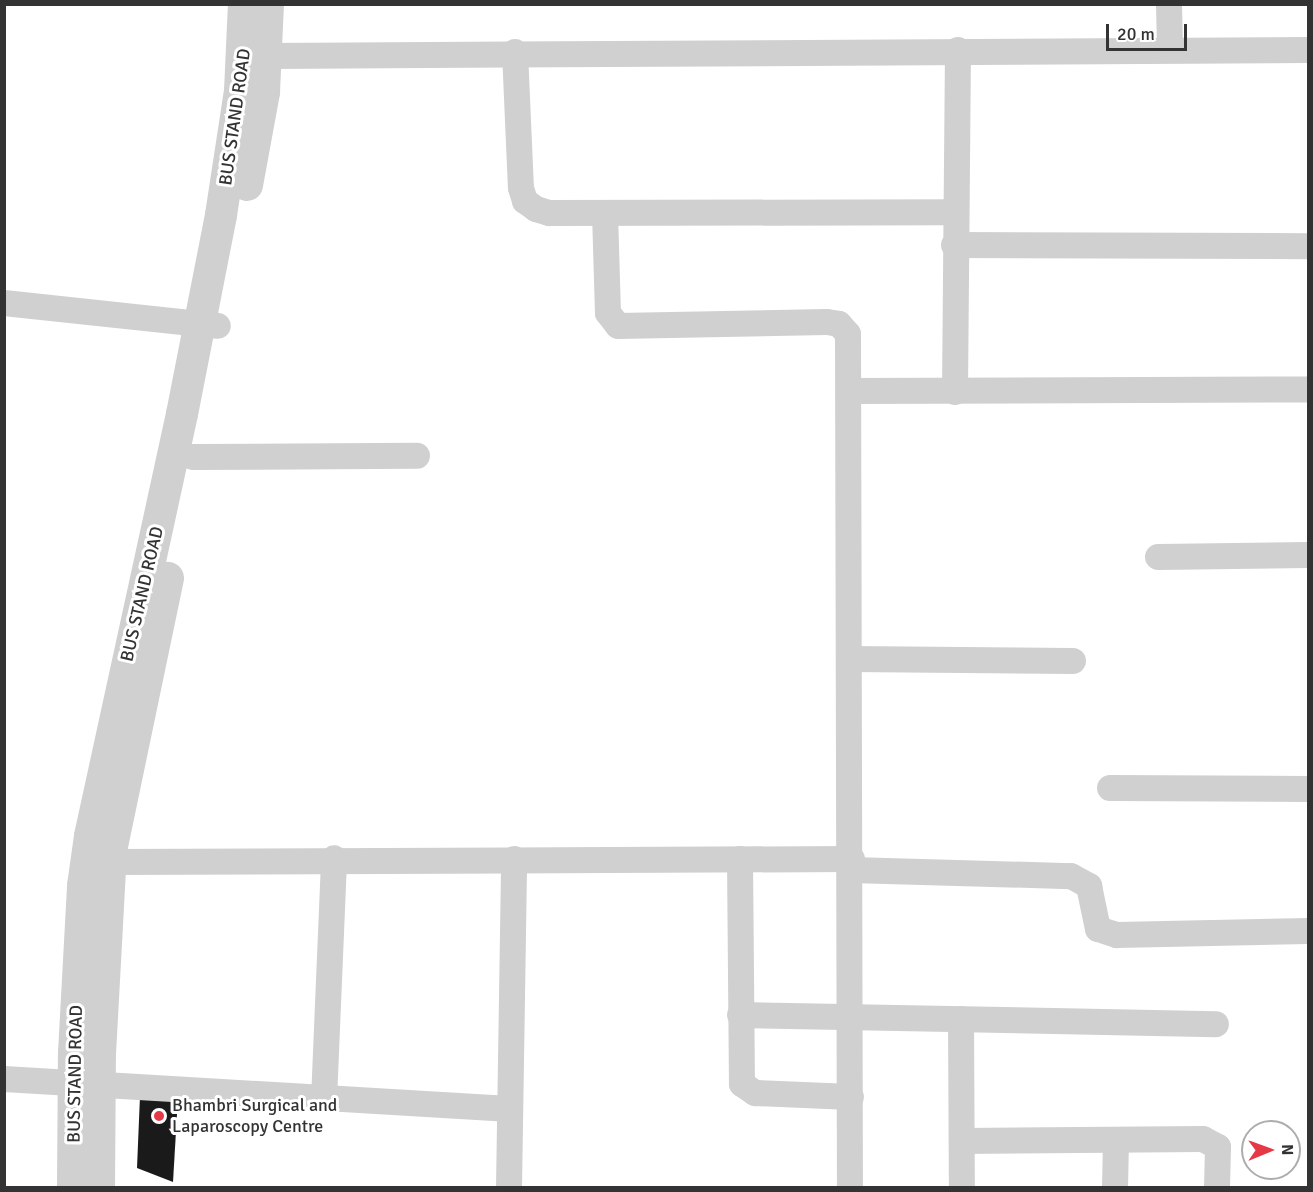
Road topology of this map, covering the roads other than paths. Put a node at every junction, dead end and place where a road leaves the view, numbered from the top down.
1 (244, 4) edge
2 (268, 4) edge
3 (1169, 4) edge
4 (1170, 49) junction
5 (957, 50) junction
6 (1308, 50) edge
7 (515, 52) junction
8 (268, 56) junction
9 (954, 212) junction
10 (606, 213) junction
11 (954, 245) junction
12 (1308, 246) edge
13 (4, 303) edge
14 (209, 325) junction
15 (1308, 389) edge
16 (849, 391) junction
17 (955, 392) junction
18 (417, 456) dead end
19 (193, 457) junction
20 (1308, 555) edge
21 (1158, 557) dead end
22 (850, 659) junction
23 (1073, 661) dead end
24 (1110, 788) dead end
25 (1308, 789) edge
26 (334, 858) junction
27 (513, 859) junction
28 (740, 859) junction
29 (110, 862) junction
30 (852, 865) junction
31 (1308, 931) edge
32 (740, 1015) junction
33 (851, 1017) junction
34 (961, 1019) junction
35 (1216, 1024) dead end
36 (4, 1079) edge
37 (87, 1083) junction
38 (851, 1097) junction
39 (324, 1100) junction
40 (510, 1109) junction
41 (1116, 1140) junction
42 (962, 1142) junction
43 (73, 1188) edge
44 (99, 1188) edge
45 (509, 1188) edge
46 (850, 1188) edge
47 (962, 1188) edge
48 (1115, 1188) edge
49 (1217, 1188) edge

1 - 14 street, BUS STAND ROAD
2 - 8 street, BUS STAND ROAD
3 - 4 street
4 - 5 street
4 - 6 street
5 - 7 street
5 - 9 street
7 - 8 street
7 - 10 street
8 - 14 street, BUS STAND ROAD
9 - 10 street
9 - 11 street
10 - 16 street
11 - 12 street
11 - 17 street
13 - 14 street
14 - 19 street, BUS STAND ROAD
14 - 37 street, BUS STAND ROAD
15 - 17 street
16 - 17 street
16 - 22 street
18 - 19 street
19 - 29 street, BUS STAND ROAD
20 - 21 street
22 - 23 street
22 - 30 street
24 - 25 street
26 - 27 street
26 - 29 street
26 - 39 street
27 - 28 street
27 - 40 street
28 - 30 street
28 - 32 street
29 - 37 street, BUS STAND ROAD
30 - 31 street
30 - 33 street
32 - 33 street
32 - 38 street
33 - 34 street
33 - 38 street
34 - 35 street
34 - 42 street
36 - 37 street
37 - 39 street
37 - 43 street, BUS STAND ROAD
37 - 44 street, BUS STAND ROAD
38 - 46 street
39 - 40 street
40 - 45 street
41 - 42 street
41 - 48 street
41 - 49 street
42 - 47 street

